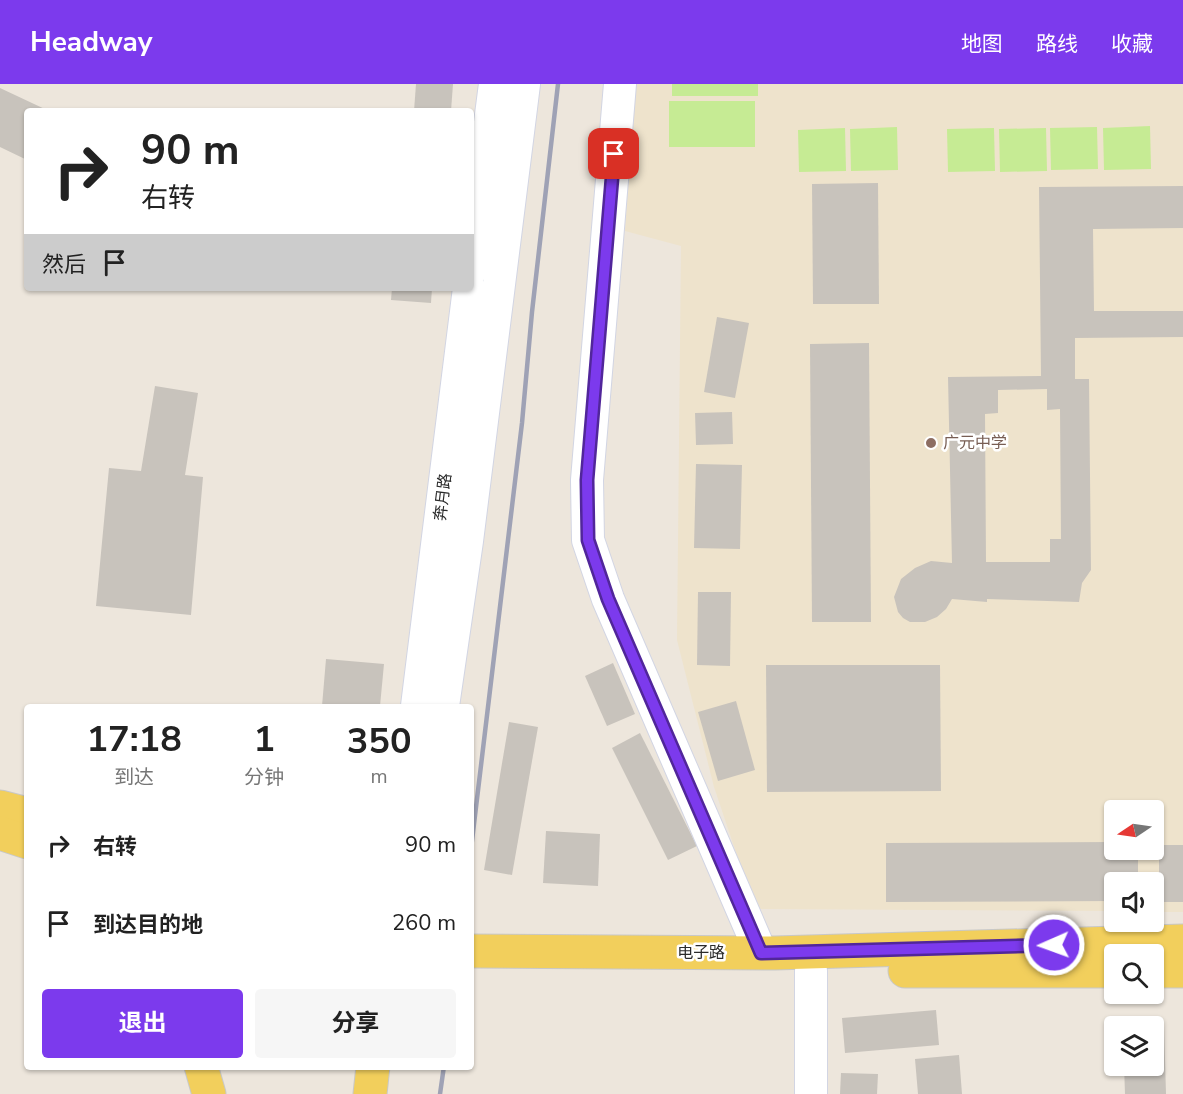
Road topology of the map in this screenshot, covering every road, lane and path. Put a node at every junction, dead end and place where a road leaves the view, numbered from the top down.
1 (495, 84) edge
2 (524, 84) edge
3 (620, 84) edge
4 (474, 247) edge
5 (469, 291) edge
6 (417, 704) edge
7 (443, 704) edge
8 (0, 807) edge
9 (24, 813) edge
10 (0, 833) edge
11 (24, 841) edge
12 (1183, 941) edge
13 (474, 951) edge
14 (761, 953) junction
15 (474, 970) edge
16 (810, 971) junction
17 (1104, 971) edge
18 (1164, 971) edge
19 (1183, 971) edge
20 (202, 1070) edge
21 (373, 1070) edge
22 (209, 1094) edge
23 (370, 1094) edge
24 (811, 1094) edge

1 - 4 street
2 - 7 street
3 - 14 street
5 - 6 street, 奔月路
8 - 9 main road
10 - 11 main road
12 - 14 main road, 电子路
13 - 14 main road, 电子路
15 - 16 main road, 电子路
16 - 17 main road, 电子路
16 - 24 street
18 - 19 main road
20 - 22 main road
21 - 23 main road

